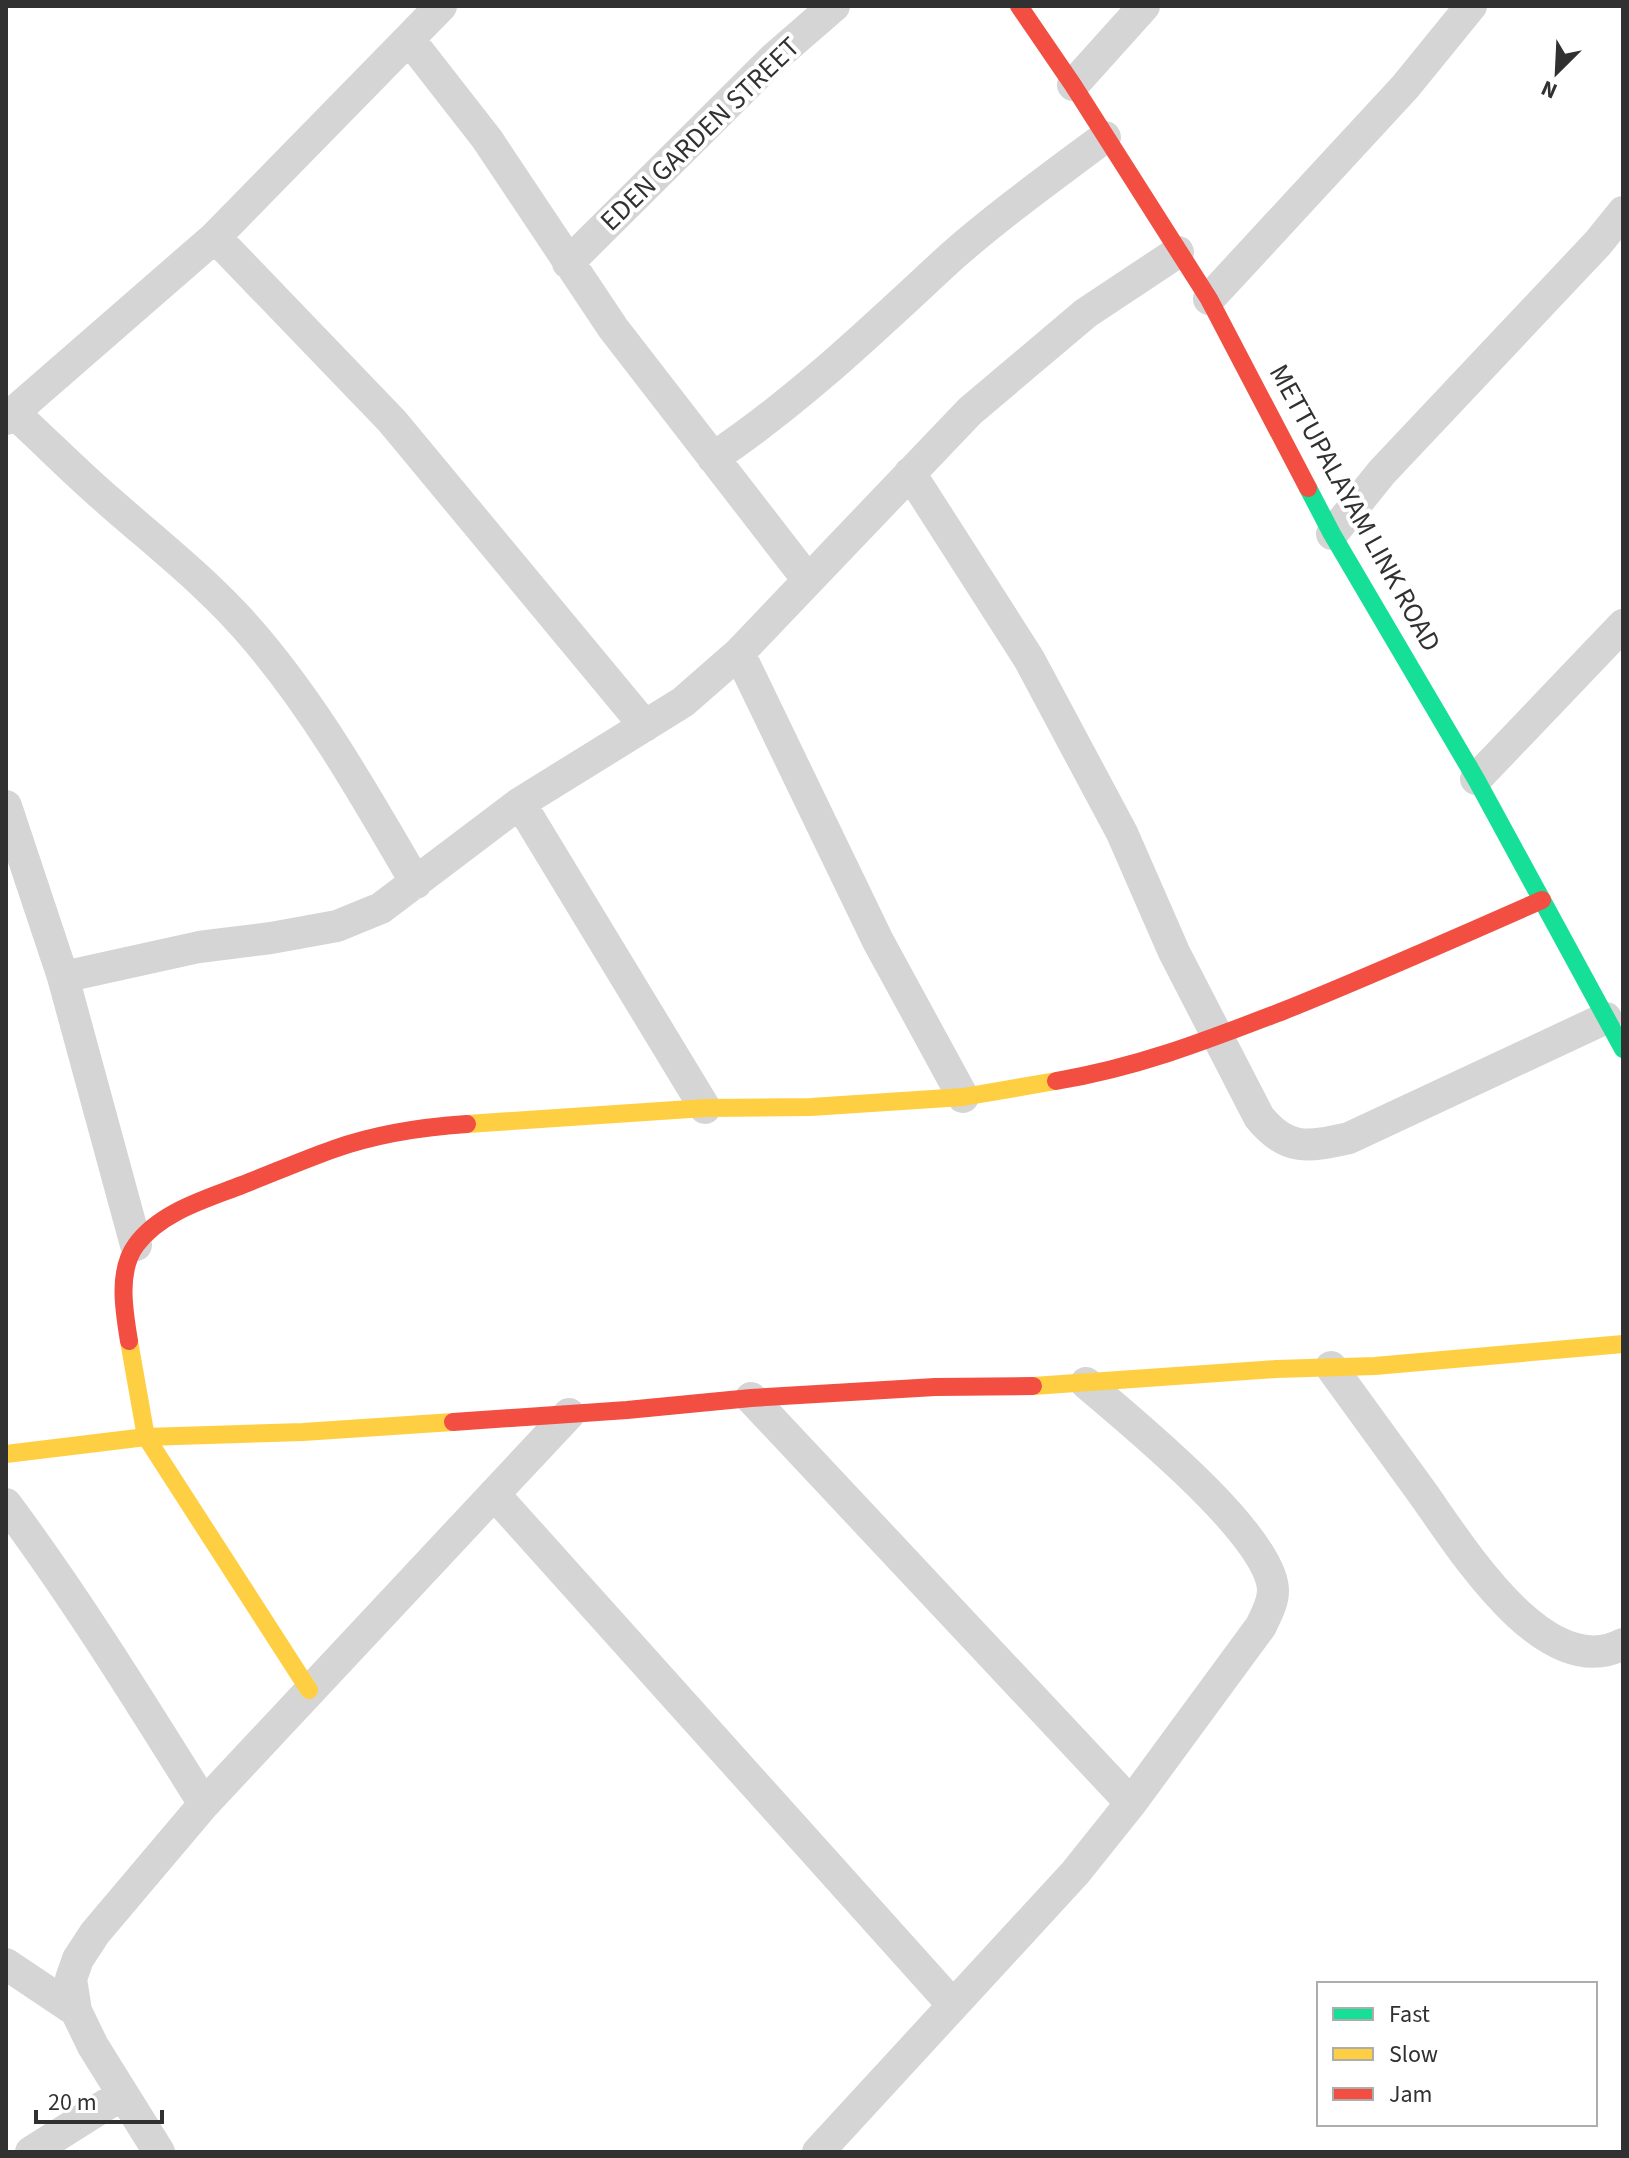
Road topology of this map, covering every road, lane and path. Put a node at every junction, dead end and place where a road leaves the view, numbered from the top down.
1 (441, 6) edge
2 (834, 6) edge
3 (1019, 6) edge
4 (1144, 6) edge
5 (1471, 6) edge
6 (409, 39) junction
7 (1073, 85) junction
8 (1105, 137) junction
9 (1623, 212) edge
10 (215, 237) junction
11 (1178, 252) junction
12 (568, 263) junction
13 (1209, 299) junction
14 (10, 415) edge
15 (713, 458) junction
16 (910, 473) junction
17 (1332, 534) junction
18 (808, 580) junction
19 (1619, 640) edge
20 (739, 653) junction
21 (645, 726) junction
22 (1476, 779) junction
23 (520, 803) junction
24 (6, 806) edge
25 (416, 883) junction
26 (1542, 900) junction
27 (63, 977) junction
28 (1606, 1018) junction
29 (1219, 1036) junction
30 (1623, 1049) edge
31 (963, 1097) junction
32 (705, 1108) junction
33 (136, 1245) junction
34 (1623, 1344) edge
35 (1331, 1367) junction
36 (1086, 1383) junction
37 (751, 1398) junction
38 (569, 1414) junction
39 (146, 1437) junction
40 (6, 1454) edge
41 (494, 1494) junction
42 (6, 1504) edge
43 (1623, 1644) edge
44 (309, 1690) junction
45 (1131, 1803) junction
46 (204, 1804) junction
47 (6, 1964) edge
48 (953, 2005) junction
49 (76, 2011) junction
50 (123, 2094) junction
51 (31, 2152) edge
52 (159, 2152) edge
53 (818, 2152) edge

1 - 6 street
2 - 12 street, EDEN GARDEN STREET
3 - 7 street, METTUPALAYAM LINK ROAD
4 - 7 street
5 - 13 street
6 - 10 street
6 - 12 street
7 - 8 street, METTUPALAYAM LINK ROAD
8 - 11 street, METTUPALAYAM LINK ROAD
8 - 15 street
9 - 17 street
10 - 14 street
10 - 21 street
11 - 13 street, METTUPALAYAM LINK ROAD
11 - 16 street
12 - 15 street
13 - 17 street, METTUPALAYAM LINK ROAD
14 - 25 street
15 - 18 street
16 - 18 street
16 - 29 street
17 - 22 street, METTUPALAYAM LINK ROAD
18 - 20 street
19 - 22 street
20 - 21 street
20 - 31 street
21 - 23 street
22 - 26 street, METTUPALAYAM LINK ROAD
23 - 25 street
23 - 32 street
24 - 27 street
25 - 27 street
26 - 28 street, METTUPALAYAM LINK ROAD
26 - 29 street
27 - 33 street
28 - 29 street
28 - 30 street, METTUPALAYAM LINK ROAD
29 - 31 street
31 - 32 street
32 - 33 street
33 - 39 street
34 - 35 street
35 - 36 street
35 - 43 street
36 - 37 street
36 - 45 street
37 - 38 street
37 - 45 street
38 - 39 street
38 - 41 street
39 - 40 street
39 - 44 street
41 - 44 street
41 - 48 street
42 - 46 street
44 - 46 street
45 - 48 street
46 - 49 street
47 - 49 street
48 - 53 street
49 - 50 street
50 - 51 street
50 - 52 street

